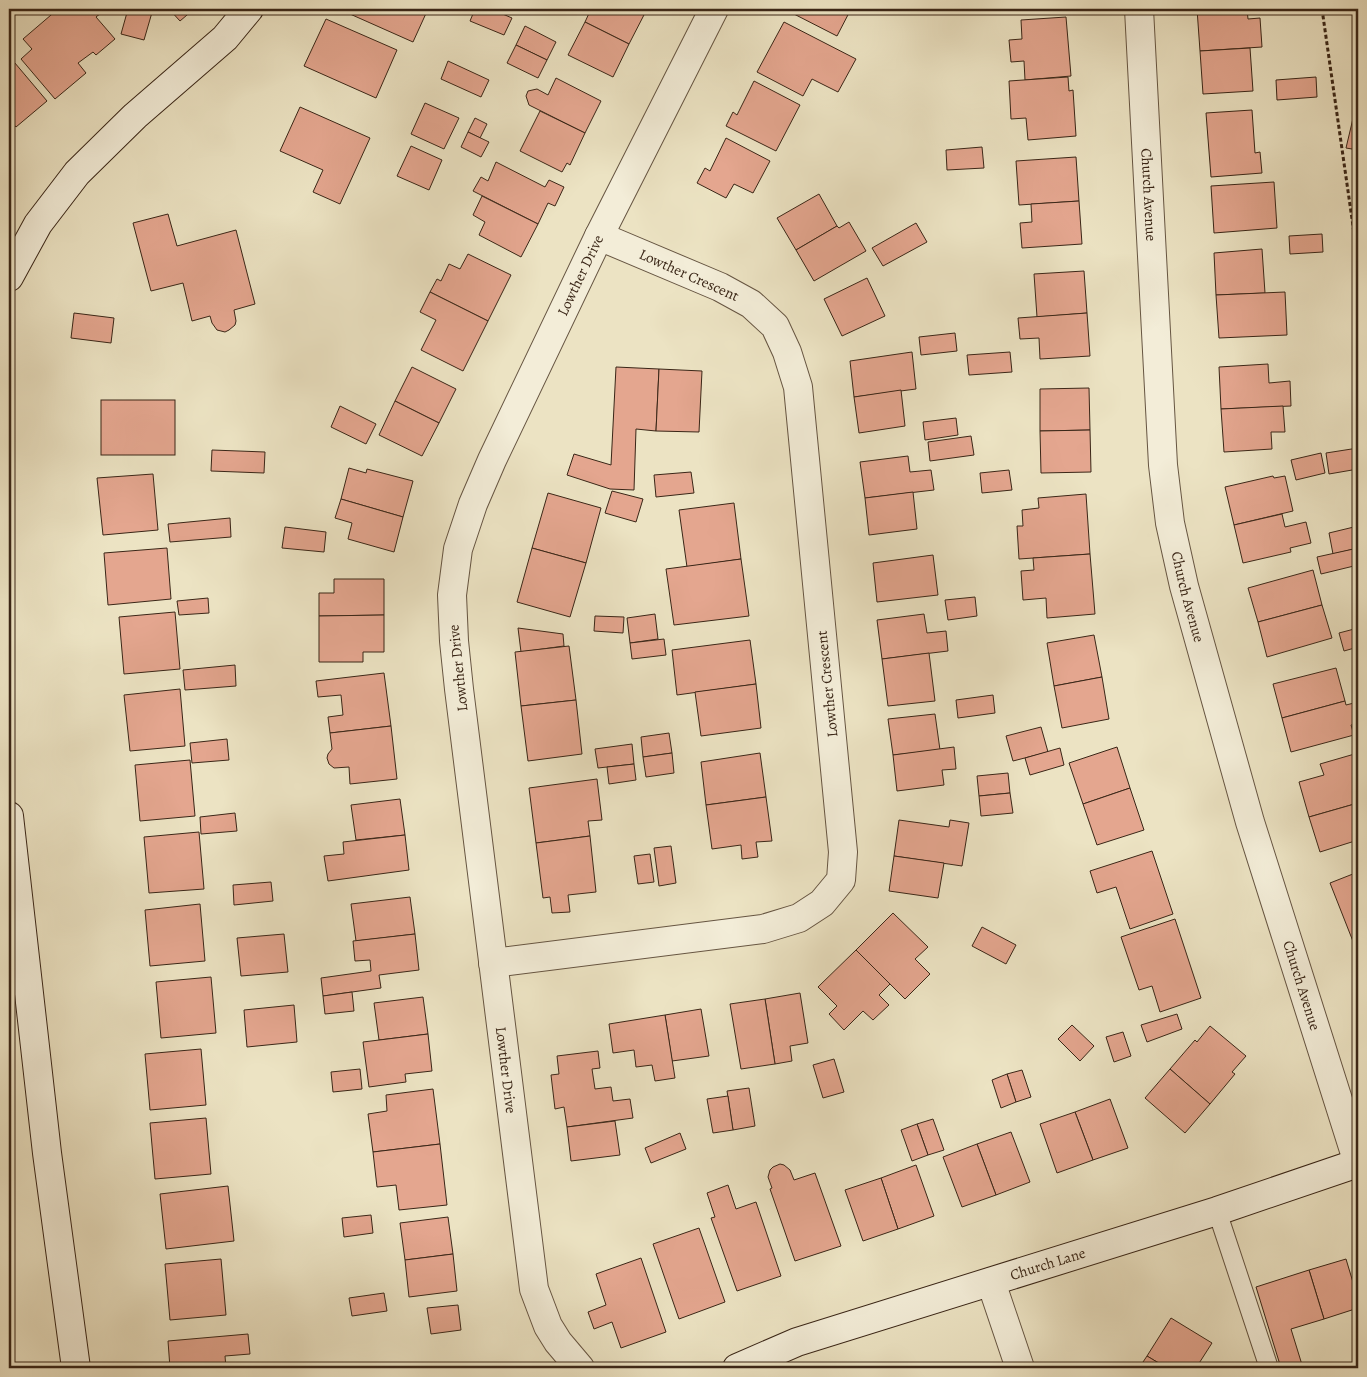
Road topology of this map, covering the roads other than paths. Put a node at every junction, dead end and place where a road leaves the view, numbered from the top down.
1 (249, 9) edge
2 (714, 9) edge
3 (1140, 9) edge
4 (599, 236) junction
5 (9, 276) edge
6 (9, 816) edge
7 (493, 963) junction
8 (1358, 1163) edge
9 (1217, 1211) junction
10 (991, 1282) junction
11 (76, 1368) edge
12 (580, 1368) edge
13 (737, 1368) edge
14 (1020, 1368) edge
15 (1269, 1368) edge

1 - 5 street
2 - 4 street, Lowther Drive
3 - 8 street, Church Avenue
4 - 7 street, Lowther Drive
4 - 7 street, Lowther Crescent
6 - 11 street
7 - 12 street, Lowther Drive
8 - 9 street, Church Lane
9 - 10 street, Church Lane
9 - 15 lane
10 - 13 street, Church Lane
10 - 14 street

